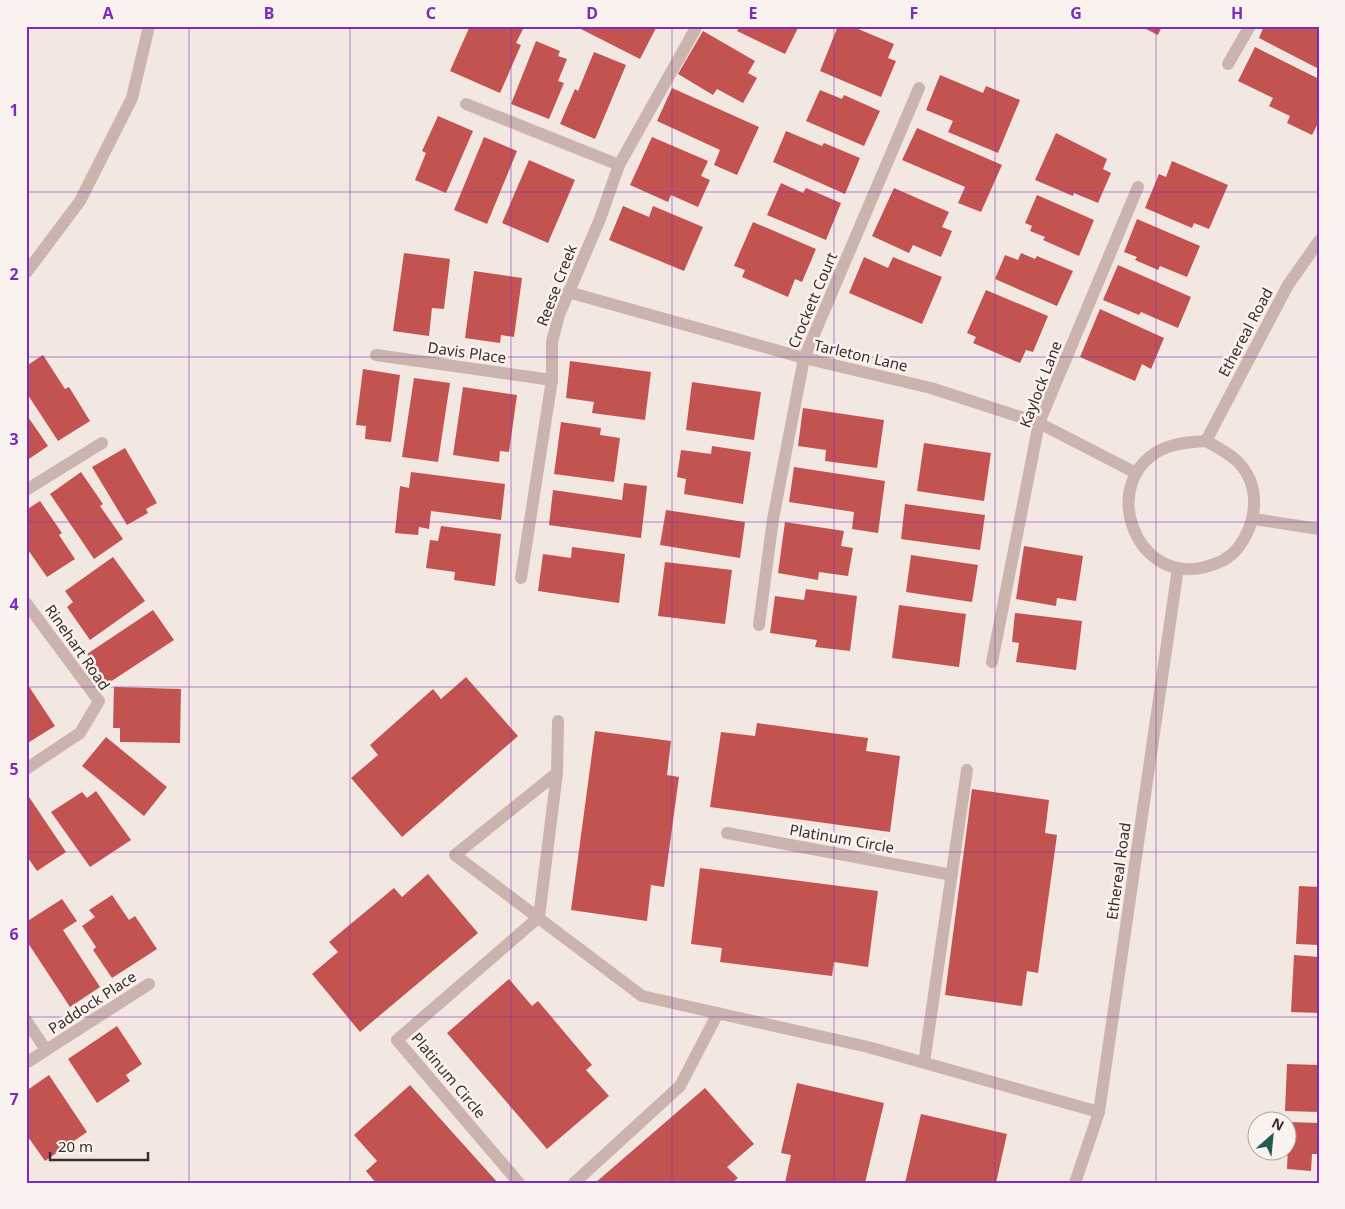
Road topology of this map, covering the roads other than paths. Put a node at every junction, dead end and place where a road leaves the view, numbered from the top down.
1 (149, 26) edge
2 (697, 26) edge
3 (1250, 26) edge
4 (1228, 64) dead end
5 (920, 88) dead end
6 (466, 104) dead end
7 (619, 165) junction
8 (1138, 187) dead end
9 (1319, 241) edge
10 (26, 273) edge
11 (568, 292) junction
12 (376, 355) dead end
13 (804, 358) junction
14 (552, 380) junction
15 (1039, 423) junction
16 (1206, 441) junction
17 (102, 443) dead end
18 (1136, 474) junction
19 (26, 490) edge
20 (1254, 519) junction
21 (1319, 529) edge
22 (1178, 568) junction
23 (522, 578) dead end
24 (26, 603) edge
25 (759, 625) dead end
26 (992, 662) dead end
27 (558, 721) dead end
28 (26, 769) edge
29 (967, 770) dead end
30 (557, 773) junction
31 (727, 833) dead end
32 (952, 875) junction
33 (540, 917) junction
34 (149, 984) dead end
35 (718, 1013) junction
36 (26, 1020) edge
37 (46, 1050) junction
38 (924, 1062) junction
39 (26, 1063) edge
40 (1099, 1112) junction
41 (1076, 1180) edge
42 (518, 1183) edge
43 (574, 1183) edge

1 - 10 street
2 - 7 street, Reese Creek
3 - 4 street
5 - 13 street, Crockett Court
6 - 7 street
7 - 11 street, Reese Creek
8 - 15 street, Kaylock Lane
9 - 16 street, Ethereal Road
11 - 13 street, Tarleton Lane
11 - 14 street, Reese Creek
12 - 14 street, Davis Place
13 - 15 street, Tarleton Lane
13 - 25 street, Crockett Court
14 - 23 street, Reese Creek
15 - 18 street, Tarleton Lane
15 - 26 street, Kaylock Lane
16 - 18 street
16 - 20 street
17 - 19 street
18 - 22 street
20 - 21 street
20 - 22 street
22 - 40 street, Ethereal Road
24 - 28 street, Rinehart Road
27 - 30 street
29 - 32 street
30 - 33 street
30 - 33 street
31 - 32 street, Platinum Circle
32 - 38 street
33 - 35 street
33 - 42 street, Platinum Circle
34 - 37 street, Paddock Place
35 - 38 street
35 - 43 street
36 - 37 street
37 - 39 street, Paddock Place
38 - 40 street
40 - 41 street, Ethereal Road

